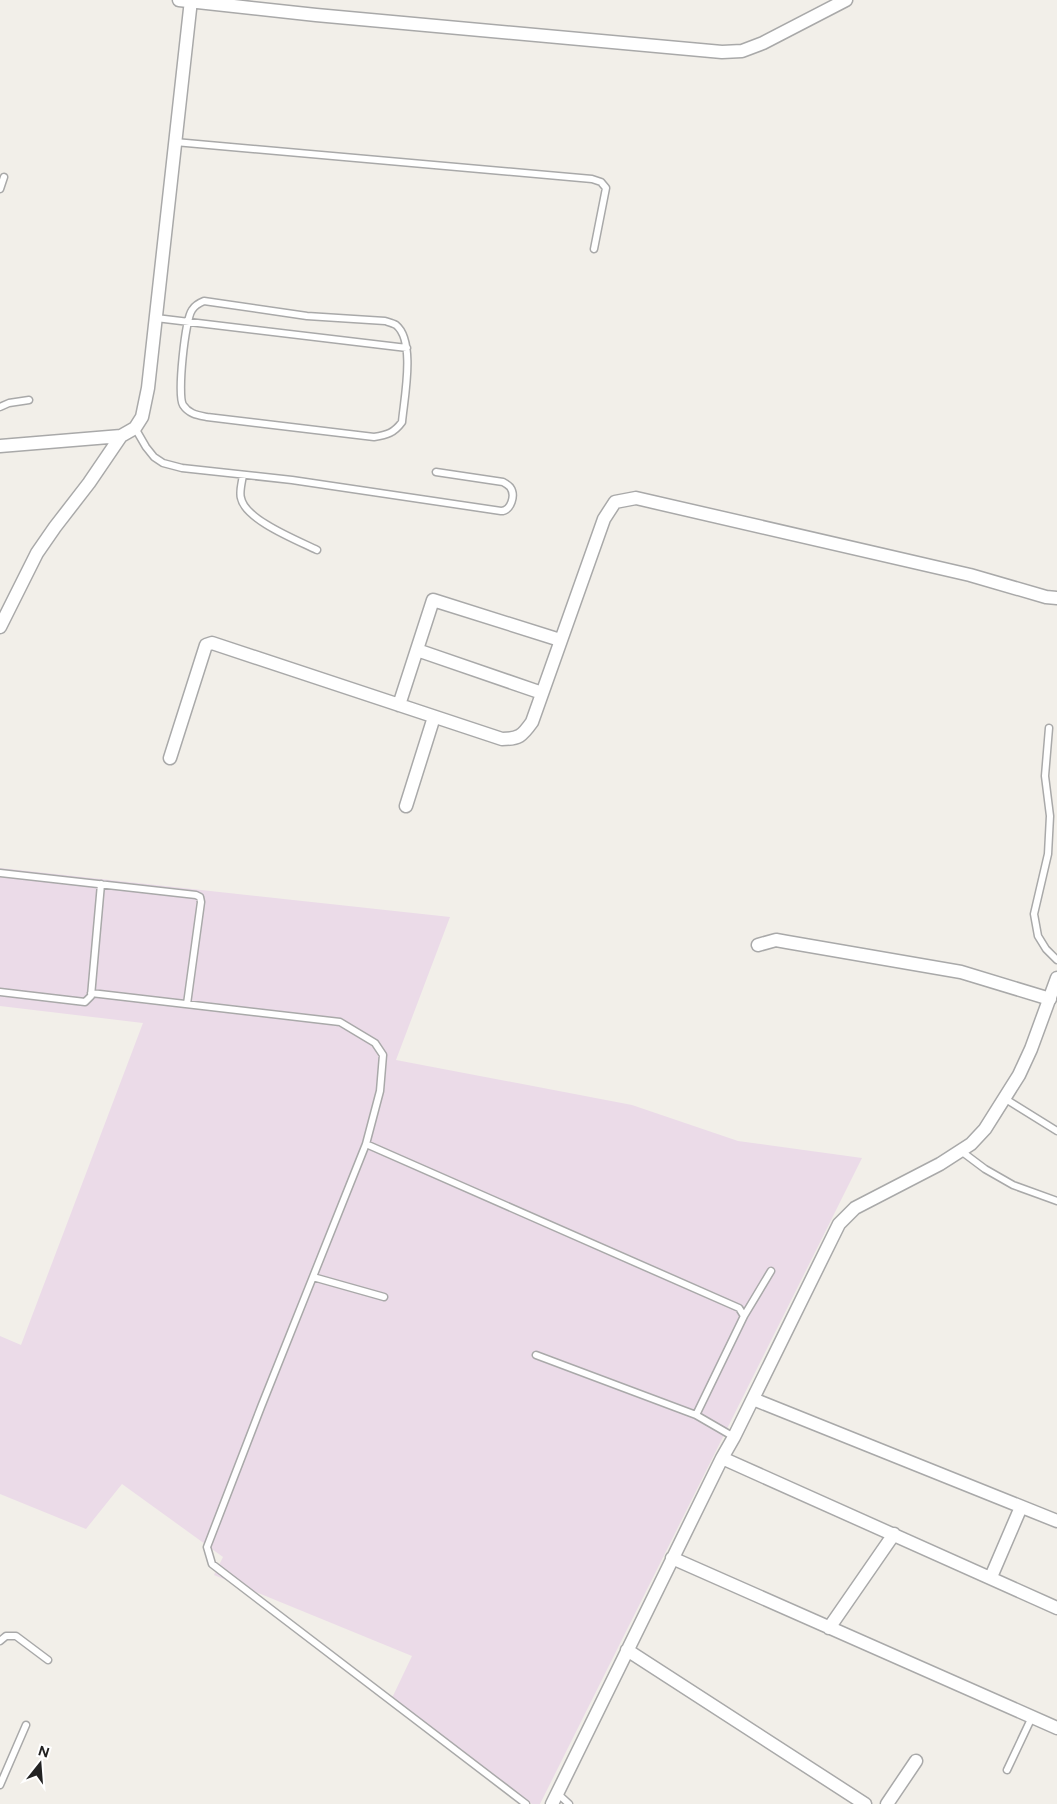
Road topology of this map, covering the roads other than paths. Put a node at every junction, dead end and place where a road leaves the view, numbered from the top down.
1 (846, 0) edge
2 (187, 1) edge
3 (175, 142) junction
4 (4, 177) dead end
5 (0, 189) edge
6 (594, 249) dead end
7 (156, 318) junction
8 (186, 322) junction
9 (407, 348) junction
10 (29, 400) dead end
11 (0, 407) edge
12 (135, 428) junction
13 (120, 436) junction
14 (0, 446) edge
15 (436, 472) dead end
16 (243, 475) junction
17 (317, 550) dead end
18 (1052, 598) edge
19 (1057, 605) edge
20 (0, 628) edge
21 (560, 640) junction
22 (417, 650) junction
23 (542, 693) junction
24 (399, 705) junction
25 (434, 717) junction
26 (1049, 728) dead end
27 (170, 758) dead end
28 (406, 806) dead end
29 (0, 873) edge
30 (102, 884) junction
31 (758, 944) dead end
32 (1057, 960) edge
33 (1057, 978) edge
34 (0, 992) edge
35 (91, 993) junction
36 (1050, 999) junction
37 (187, 1004) junction
38 (1004, 1098) junction
39 (1057, 1132) edge
40 (366, 1144) junction
41 (962, 1151) junction
42 (1057, 1201) edge
43 (771, 1271) dead end
44 (313, 1277) junction
45 (384, 1297) dead end
46 (744, 1316) junction
47 (536, 1355) dead end
48 (753, 1400) junction
49 (696, 1415) junction
50 (734, 1437) junction
51 (722, 1458) junction
52 (1021, 1507) junction
53 (1057, 1521) edge
54 (894, 1534) junction
55 (672, 1558) junction
56 (991, 1577) junction
57 (1057, 1608) edge
58 (829, 1628) junction
59 (0, 1641) edge
60 (627, 1650) junction
61 (48, 1660) dead end
62 (1032, 1717) junction
63 (26, 1725) dead end
64 (1057, 1728) edge
65 (916, 1761) dead end
66 (1007, 1770) dead end
67 (0, 1785) edge
68 (554, 1799) edge
69 (526, 1804) edge
70 (569, 1804) edge
71 (865, 1804) edge
72 (887, 1804) edge

1 - 2 street
2 - 3 street
3 - 6 lane
3 - 7 street
4 - 5 lane
7 - 8 lane
7 - 12 street
8 - 9 lane
8 - 9 lane
8 - 9 lane
10 - 11 lane
12 - 13 street
12 - 16 lane
13 - 14 street
13 - 20 street
15 - 16 lane
16 - 17 lane
18 - 19 street
18 - 21 street
21 - 22 street
21 - 23 street
22 - 23 street
22 - 24 street
23 - 25 street
24 - 25 street
24 - 27 street
25 - 28 street
26 - 32 lane
29 - 30 lane
30 - 35 lane
30 - 37 lane
31 - 36 street
33 - 36 street
34 - 35 lane
35 - 37 lane
36 - 38 street
37 - 40 lane
38 - 39 lane
38 - 41 street
40 - 44 lane
40 - 46 lane
41 - 42 lane
41 - 48 street
43 - 46 lane
44 - 45 lane
44 - 69 lane
46 - 49 lane
47 - 49 lane
48 - 50 street
48 - 52 street
49 - 50 lane
50 - 51 street
51 - 54 street
51 - 55 street
52 - 53 street
52 - 56 street
54 - 56 street
54 - 58 street
55 - 58 street
55 - 60 street
56 - 57 street
58 - 62 street
59 - 61 lane
60 - 68 street
60 - 71 street
62 - 64 street
62 - 66 lane
63 - 67 lane
65 - 72 street
68 - 70 lane

